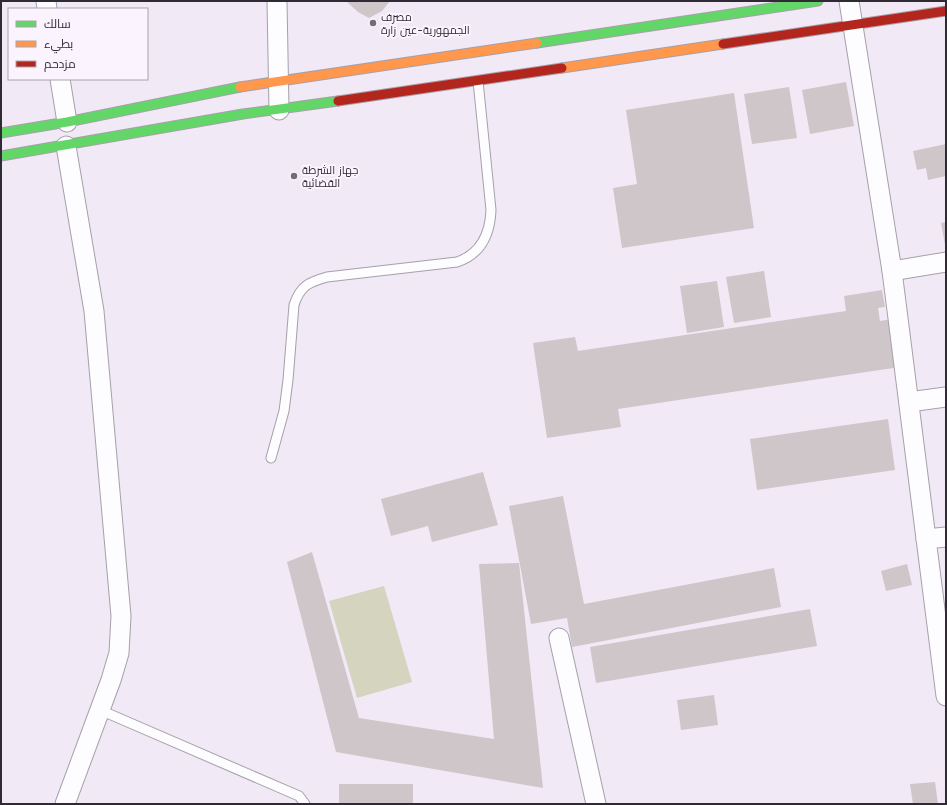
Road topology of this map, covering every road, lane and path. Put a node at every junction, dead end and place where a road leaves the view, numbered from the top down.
1 (277, 1) edge
2 (818, 1) edge
3 (849, 1) edge
4 (911, 9) edge
5 (946, 11) edge
6 (852, 24) junction
7 (60, 80) edge
8 (278, 81) junction
9 (478, 82) junction
10 (279, 110) junction
11 (67, 122) junction
12 (1, 132) edge
13 (66, 146) junction
14 (1, 156) edge
15 (946, 262) edge
16 (892, 271) junction
17 (946, 397) edge
18 (909, 402) junction
19 (272, 458) dead end
20 (946, 537) edge
21 (926, 539) junction
22 (559, 638) dead end
23 (943, 650) edge
24 (946, 696) edge
25 (100, 710) junction
26 (65, 804) edge
27 (305, 804) edge
28 (596, 804) edge

1 - 8 street
2 - 8 highway
3 - 6 street
4 - 5 highway
4 - 6 highway
6 - 9 highway
6 - 16 street
7 - 11 street
8 - 10 street
8 - 11 highway
9 - 10 highway
9 - 19 lane
10 - 13 highway
11 - 12 highway
13 - 14 highway
13 - 25 street
15 - 16 street
16 - 18 street
17 - 18 street
18 - 21 street
20 - 21 street
21 - 23 street
22 - 28 street
23 - 24 street
25 - 26 street
25 - 27 lane

